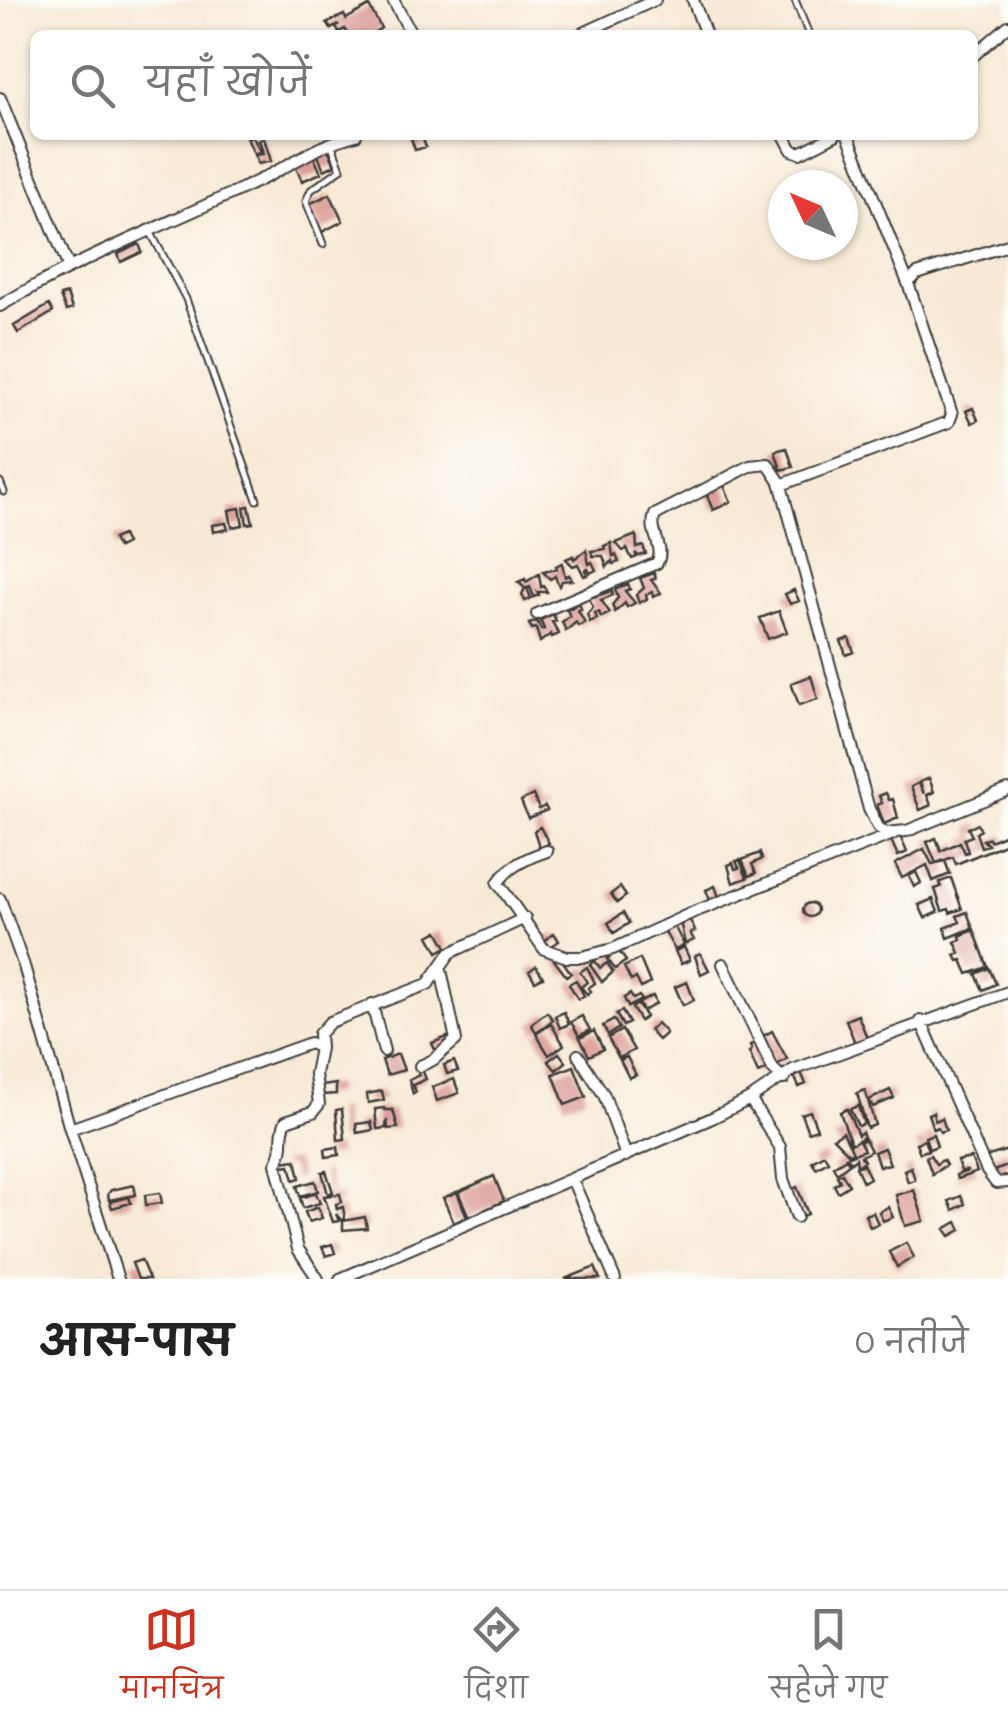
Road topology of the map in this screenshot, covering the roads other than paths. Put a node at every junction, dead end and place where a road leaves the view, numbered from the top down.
1 (393, 0) edge
2 (656, 0) edge
3 (693, 0) edge
4 (795, 0) edge
5 (1008, 26) edge
6 (409, 30) edge
7 (590, 30) edge
8 (704, 30) edge
9 (807, 30) edge
10 (978, 52) edge
11 (0, 98) edge
12 (340, 140) edge
13 (787, 140) edge
14 (825, 140) edge
15 (850, 140) edge
16 (331, 143) junction
17 (149, 230) junction
18 (323, 244) dead end
19 (1008, 245) edge
20 (69, 268) junction
21 (908, 282) junction
22 (0, 306) edge
23 (0, 482) edge
24 (781, 486) junction
25 (4, 492) dead end
26 (257, 500) dead end
27 (536, 614) dead end
28 (1008, 790) edge
29 (898, 832) junction
30 (547, 851) dead end
31 (0, 899) edge
32 (525, 918) junction
33 (723, 964) dead end
34 (440, 970) junction
35 (1008, 992) edge
36 (372, 1004) junction
37 (922, 1021) junction
38 (320, 1048) junction
39 (384, 1052) dead end
40 (578, 1055) dead end
41 (420, 1066) dead end
42 (784, 1079) junction
43 (750, 1100) junction
44 (70, 1129) junction
45 (626, 1156) junction
46 (572, 1179) junction
47 (1008, 1182) edge
48 (798, 1217) dead end
49 (118, 1279) edge
50 (318, 1279) edge
51 (340, 1279) edge
52 (615, 1279) edge

1 - 6 street
2 - 7 street
3 - 8 street
4 - 9 lane
5 - 10 street
11 - 20 street
12 - 16 street
13 - 14 street
15 - 21 street
16 - 17 street
16 - 18 lane
17 - 20 street
17 - 26 lane
19 - 21 street
20 - 22 street
21 - 24 street
23 - 25 lane
24 - 27 street
24 - 29 street
28 - 29 street
29 - 32 street
30 - 32 street
31 - 44 street
32 - 34 street
33 - 42 street
34 - 36 street
34 - 41 street
35 - 37 street
36 - 38 street
36 - 39 street
37 - 42 street
37 - 47 street
38 - 44 street
38 - 50 street
40 - 45 street
42 - 43 street
43 - 45 street
43 - 48 street
44 - 49 street
45 - 46 street
46 - 51 street
46 - 52 street

